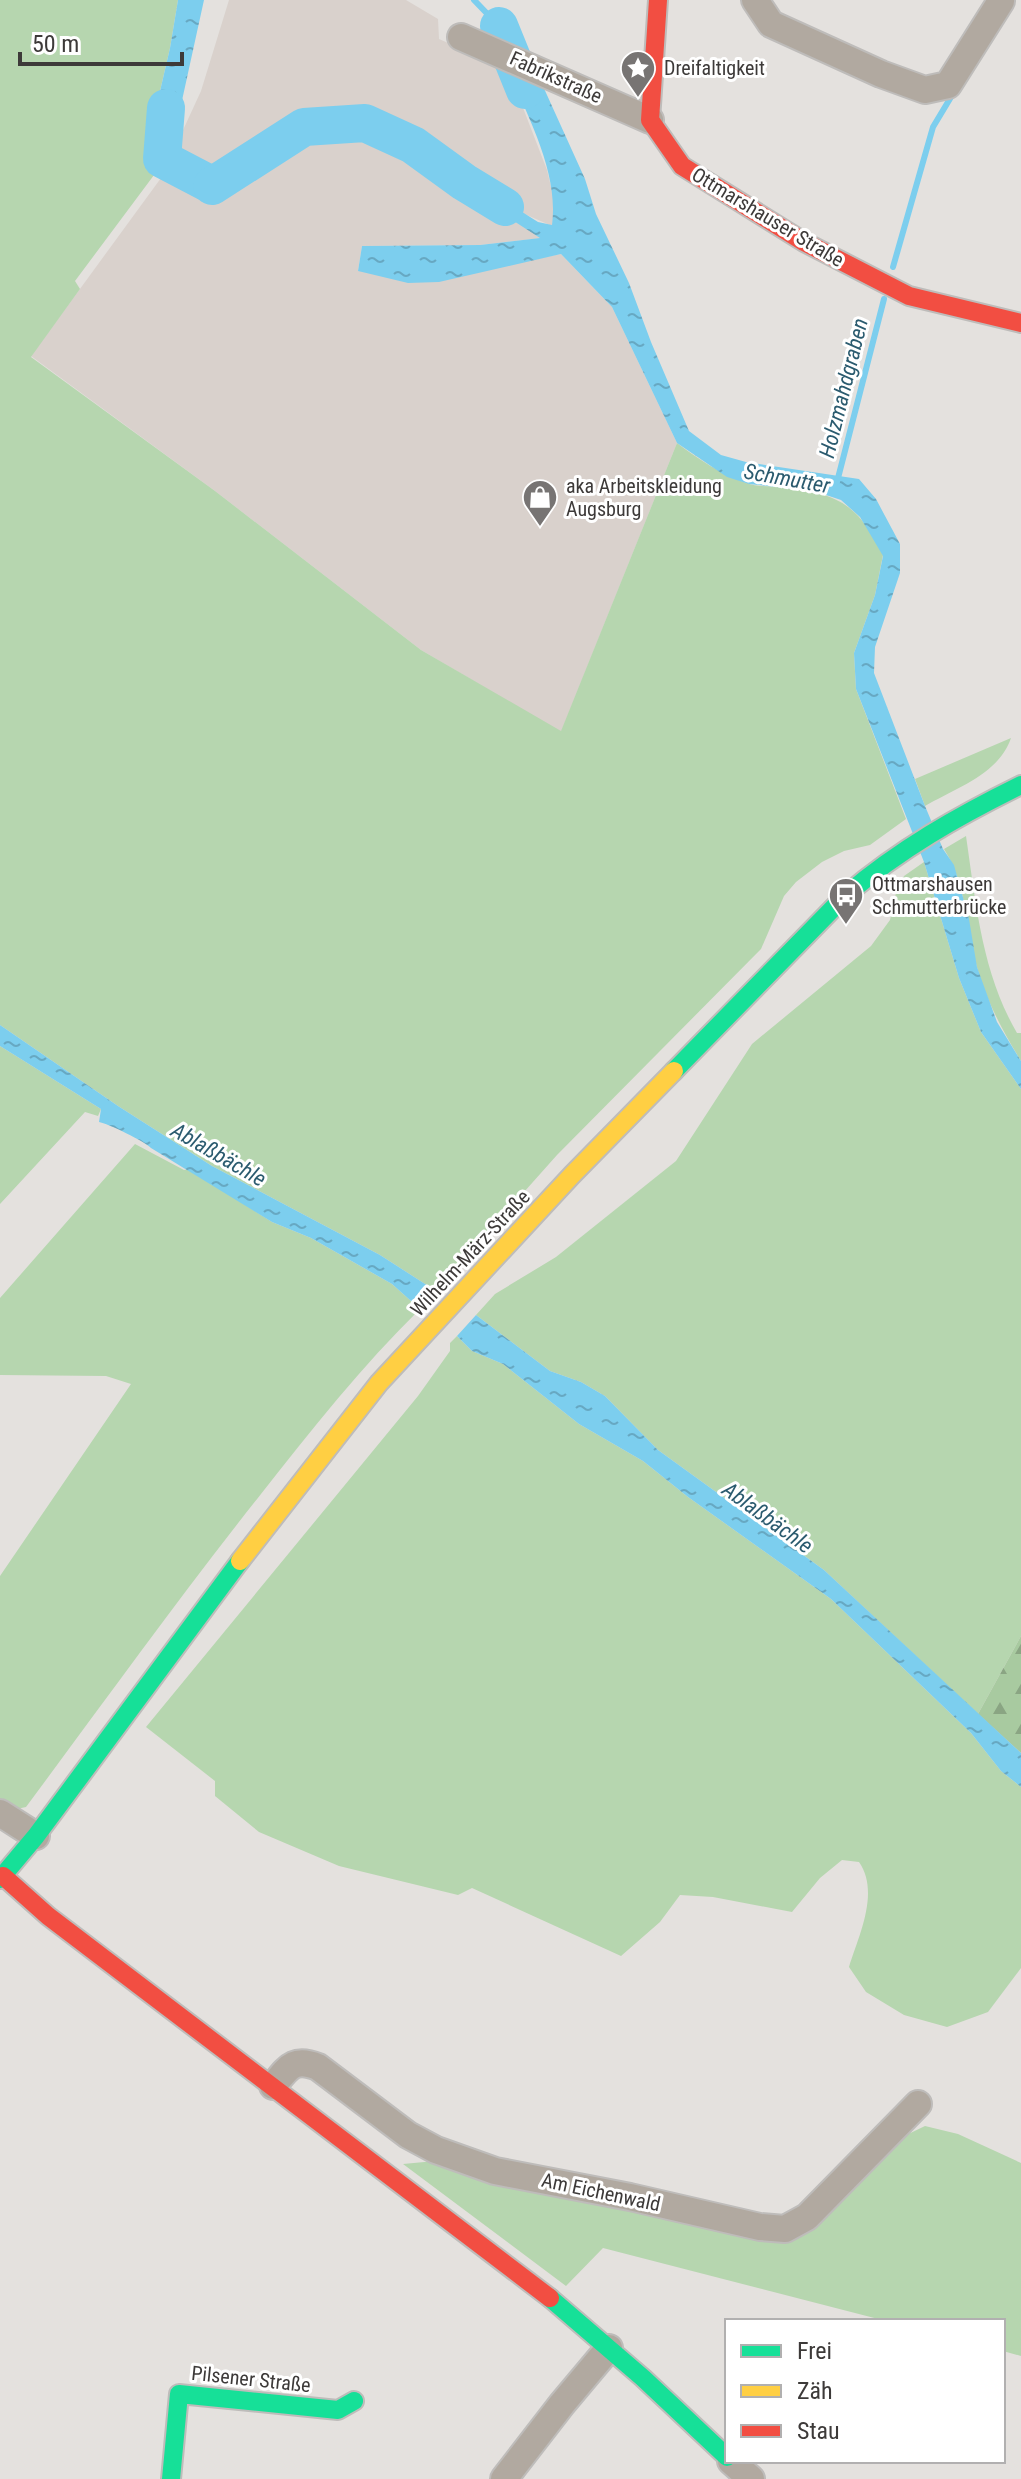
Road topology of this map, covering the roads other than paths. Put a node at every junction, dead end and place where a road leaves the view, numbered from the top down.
1 (658, 0) edge
2 (755, 0) edge
3 (1001, 1) edge
4 (461, 37) dead end
5 (650, 120) junction
6 (1021, 323) edge
7 (1021, 785) edge
8 (0, 1813) edge
9 (36, 1836) junction
10 (1, 1878) edge
11 (273, 2086) junction
12 (918, 2104) dead end
13 (609, 2348) junction
14 (354, 2401) dead end
15 (725, 2455) edge
16 (733, 2463) edge
17 (171, 2479) edge
18 (504, 2479) edge
19 (751, 2479) edge

1 - 5 street
2 - 3 street
4 - 5 street, Fabrikstraße
5 - 6 street, Ottmarshauser Straße
7 - 9 street, Wilhelm-März-Straße
8 - 9 street
9 - 10 street, Wilhelm-März-Straße
10 - 11 street
11 - 12 street, Am Eichenwald
11 - 13 street
13 - 15 street
13 - 18 street
14 - 17 street, Pilsener Straße
16 - 19 street

